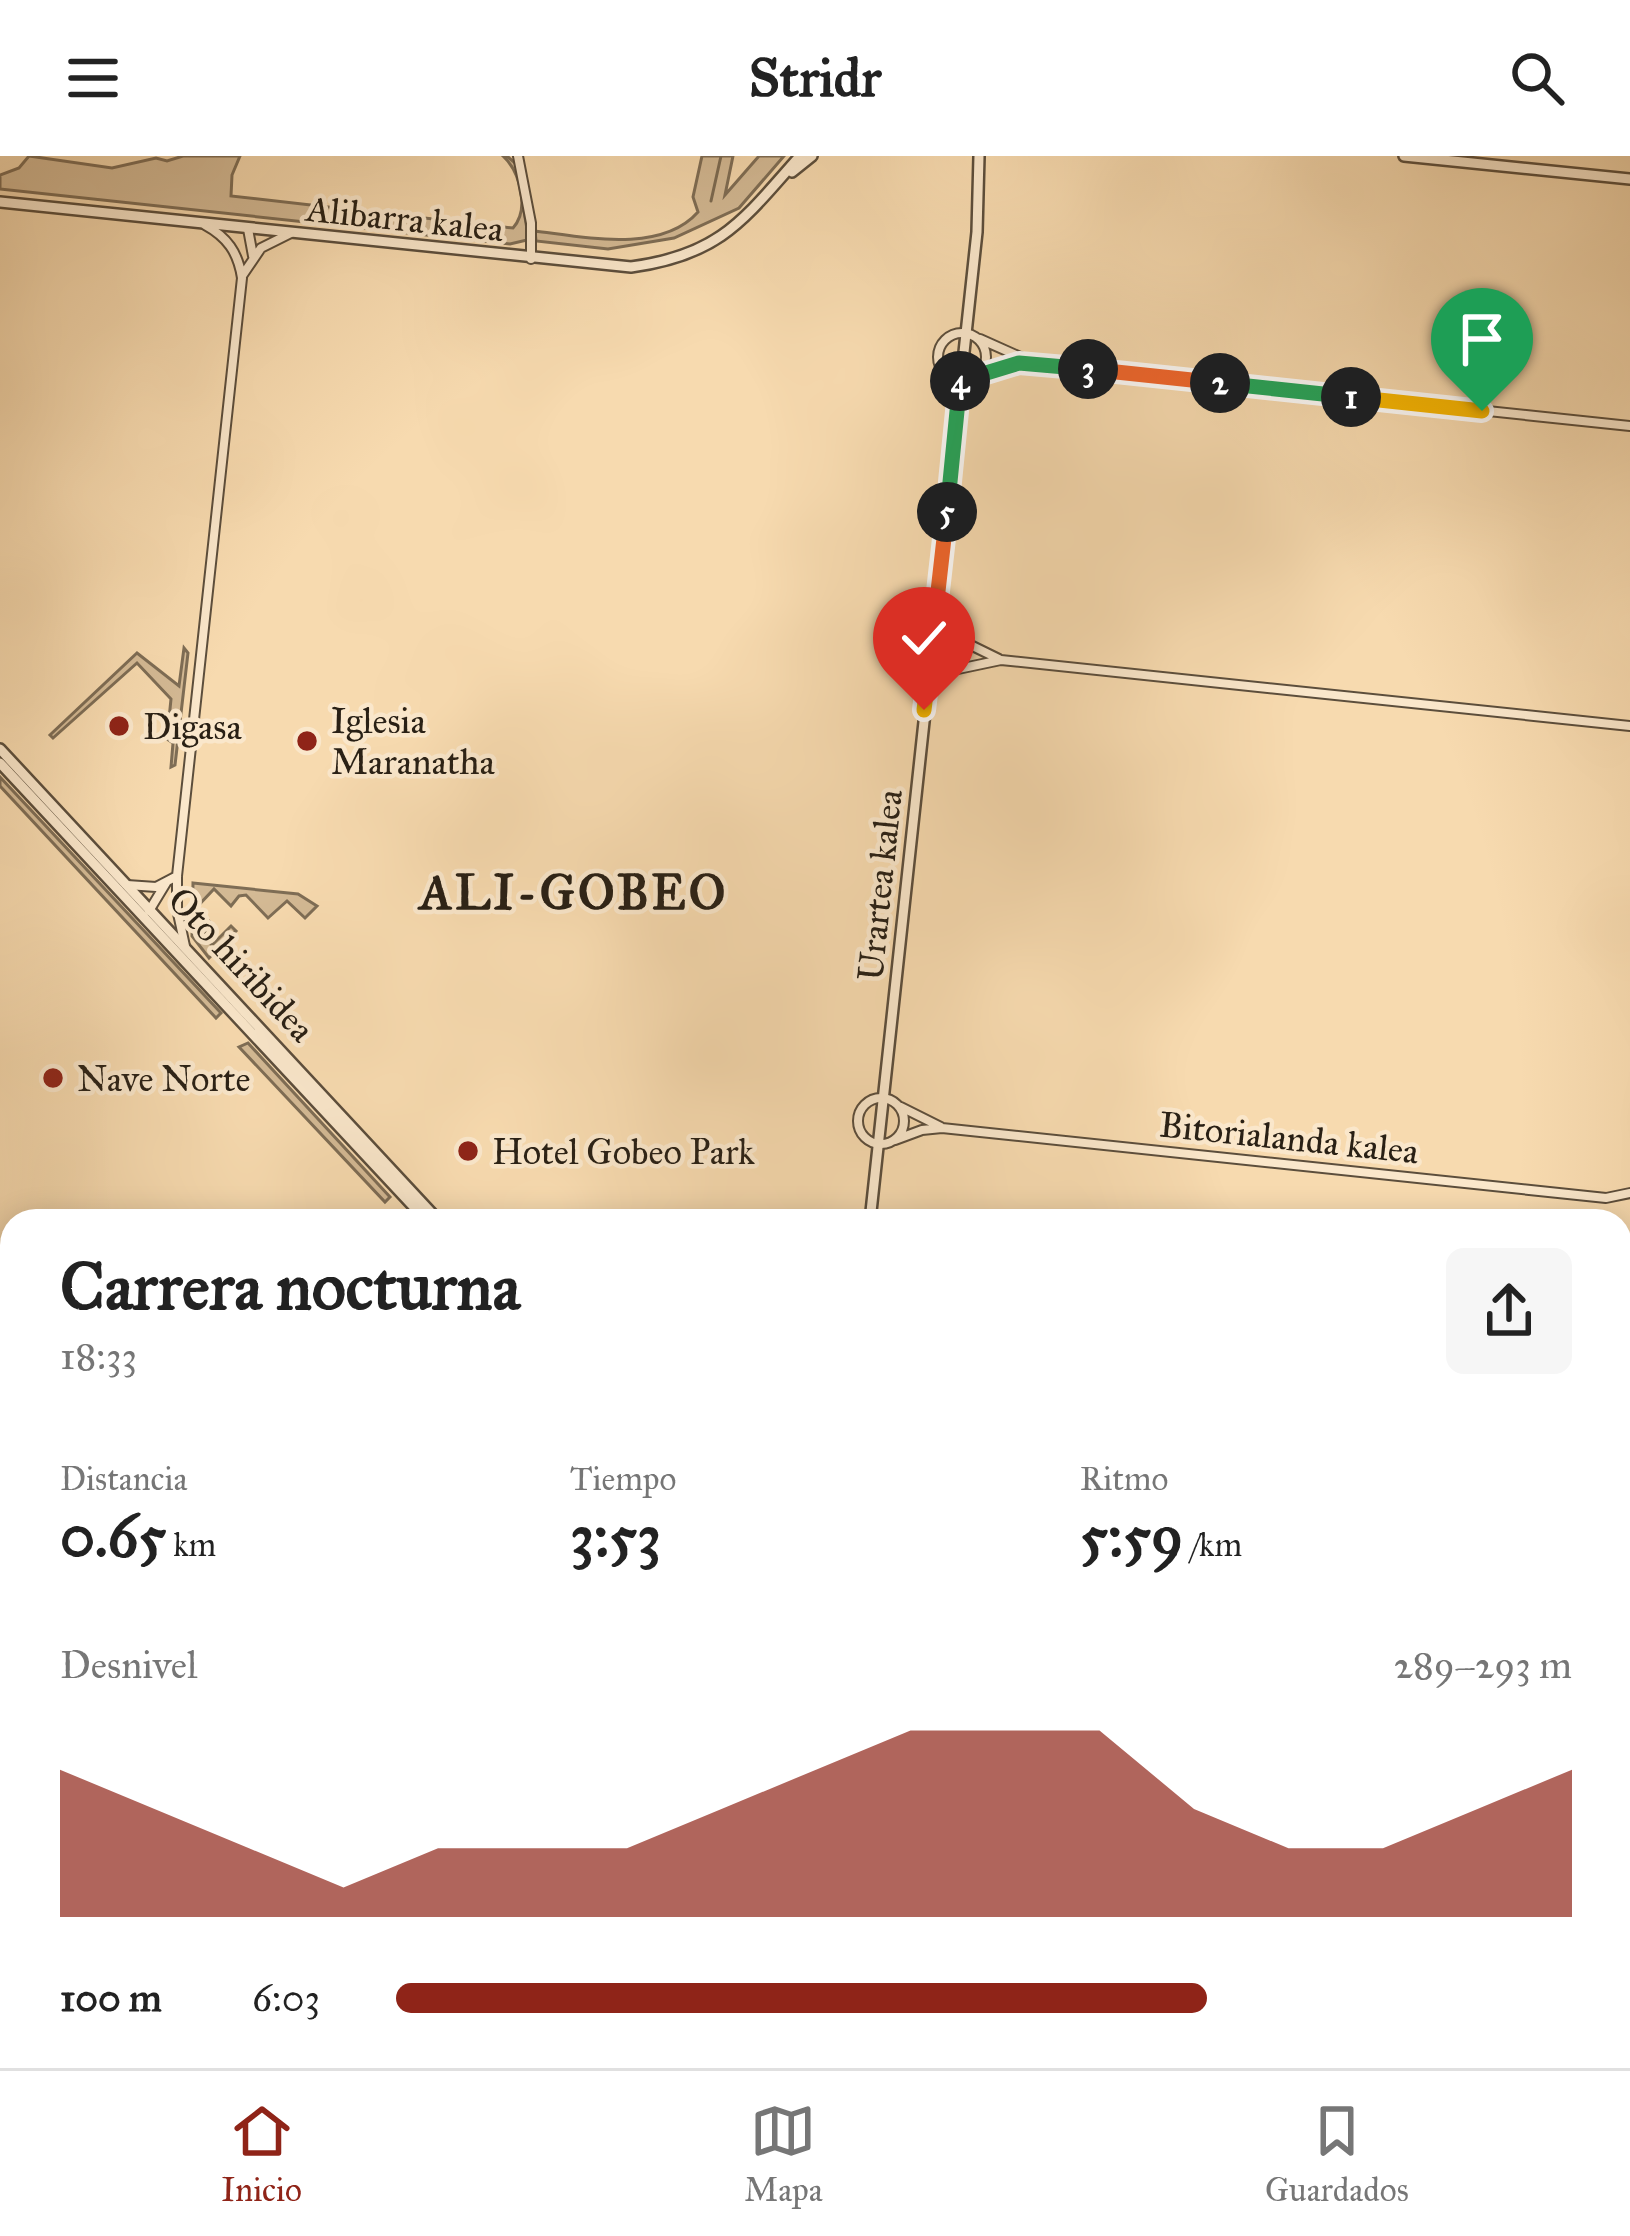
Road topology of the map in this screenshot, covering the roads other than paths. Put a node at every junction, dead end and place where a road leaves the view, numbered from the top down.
1 (518, 156) edge
2 (800, 156) edge
3 (812, 156) edge
4 (1404, 156) edge
5 (982, 159) edge
6 (1630, 179) edge
7 (778, 183) junction
8 (0, 202) edge
9 (204, 224) junction
10 (248, 229) junction
11 (291, 233) junction
12 (236, 253) junction
13 (253, 257) junction
14 (531, 259) junction
15 (242, 278) junction
16 (966, 332) junction
17 (978, 338) junction
18 (1040, 364) junction
19 (974, 378) junction
20 (959, 381) junction
21 (1630, 426) edge
22 (934, 627) junction
23 (947, 633) junction
24 (1000, 660) junction
25 (944, 673) junction
26 (928, 676) junction
27 (1630, 726) edge
28 (0, 749) edge
29 (0, 764) edge
30 (177, 876) junction
31 (166, 882) junction
32 (128, 885) junction
33 (157, 896) junction
34 (177, 909) junction
35 (148, 914) junction
36 (185, 947) junction
37 (882, 1098) junction
38 (896, 1104) junction
39 (942, 1128) junction
40 (895, 1140) junction
41 (877, 1144) junction
42 (1630, 1192) edge
43 (413, 1209) edge
44 (428, 1209) edge
45 (871, 1209) edge

1 - 14 street
2 - 7 street, Alibarra kalea
3 - 7 street, Alibarra kalea
4 - 6 street
5 - 16 street, Urartea kalea
7 - 14 street, Alibarra kalea
8 - 9 street, Alibarra kalea
9 - 10 street, Alibarra kalea
9 - 12 street
10 - 11 street, Alibarra kalea
10 - 12 street
10 - 13 street
11 - 13 street
11 - 14 street, Alibarra kalea
12 - 15 street
13 - 15 street
15 - 30 street
16 - 17 street
16 - 20 street, Urartea kalea
16 - 20 street, Urartea kalea
17 - 18 street
17 - 19 street
18 - 19 street
18 - 21 street
19 - 20 street
20 - 22 street, Urartea kalea
22 - 23 street
22 - 26 street, Urartea kalea
22 - 26 street, Urartea kalea
23 - 24 street
23 - 25 street
24 - 25 street
24 - 27 street
25 - 26 street
26 - 37 street, Urartea kalea
28 - 32 street, Oto hiribidea
29 - 35 street, Oto hiribidea
30 - 31 street
30 - 34 street
31 - 32 street
31 - 33 street
32 - 35 street, Oto hiribidea
33 - 34 street
33 - 35 street
34 - 36 street
35 - 36 street, Oto hiribidea
35 - 43 street, Oto hiribidea
36 - 44 street, Oto hiribidea
37 - 38 street
37 - 41 street, Urartea kalea
37 - 41 street, Urartea kalea
38 - 39 street, Bitorialanda kalea
38 - 40 street
39 - 40 street, Bitorialanda kalea
39 - 42 street, Bitorialanda kalea
40 - 41 street
41 - 45 street, Urartea kalea

